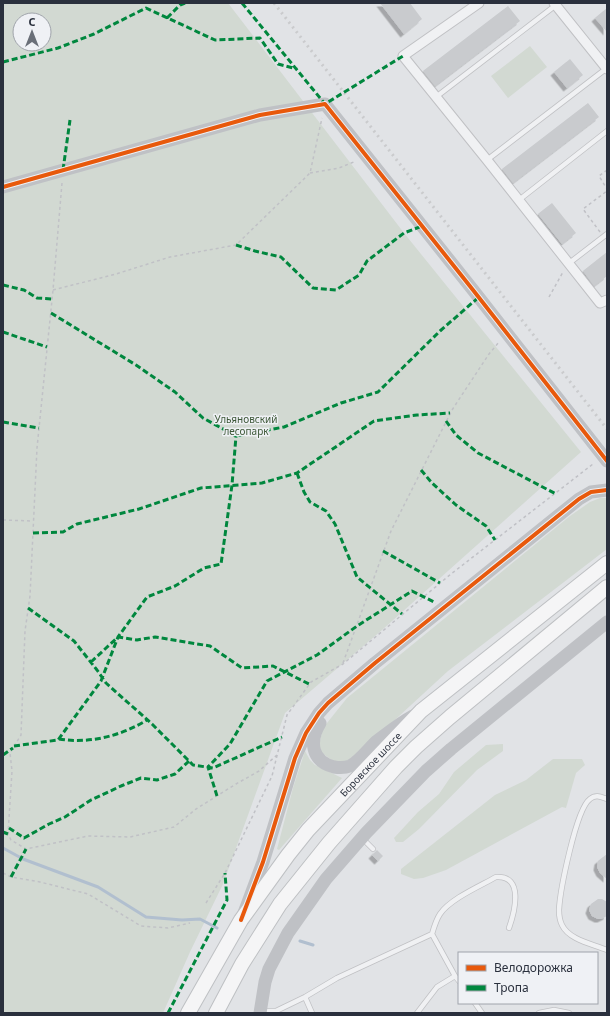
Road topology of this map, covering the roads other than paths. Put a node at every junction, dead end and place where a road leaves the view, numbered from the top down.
1 (479, 3) edge
2 (555, 4) edge
3 (607, 69) edge
4 (436, 97) junction
5 (607, 131) edge
6 (487, 160) junction
7 (3, 187) edge
8 (518, 200) junction
9 (605, 235) edge
10 (568, 264) junction
11 (607, 300) edge
12 (607, 461) edge
13 (607, 490) edge
14 (607, 563) edge
15 (607, 587) edge
16 (607, 622) edge
17 (339, 694) junction
18 (421, 711) junction
19 (607, 799) edge
20 (362, 838) junction
21 (373, 849) dead end
22 (241, 920) junction
23 (509, 928) dead end
24 (432, 934) junction
25 (607, 950) edge
26 (455, 976) junction
27 (458, 980) edge
28 (305, 996) junction
29 (476, 1004) edge
30 (260, 1012) edge
31 (188, 1013) edge
32 (216, 1013) edge
33 (312, 1013) edge
34 (416, 1013) edge
35 (482, 1013) edge
36 (539, 1013) edge
37 (569, 1013) edge

1 - 4 street
2 - 3 street
2 - 4 lane
3 - 6 lane
4 - 6 street
5 - 8 lane
6 - 8 street
7 - 12 street
8 - 10 street
9 - 10 lane
10 - 11 street
13 - 17 street
14 - 18 main road, Боровское шоссе
15 - 32 main road, Боровское шоссе
16 - 20 street
17 - 18 street
17 - 22 street
18 - 22 main road, Боровское шоссе
19 - 25 lane
20 - 21 lane
20 - 30 street
22 - 31 main road, Боровское шоссе
23 - 24 lane
24 - 26 lane
24 - 28 lane
26 - 27 lane
26 - 34 lane
28 - 30 lane
28 - 33 lane
29 - 35 lane
36 - 37 lane

